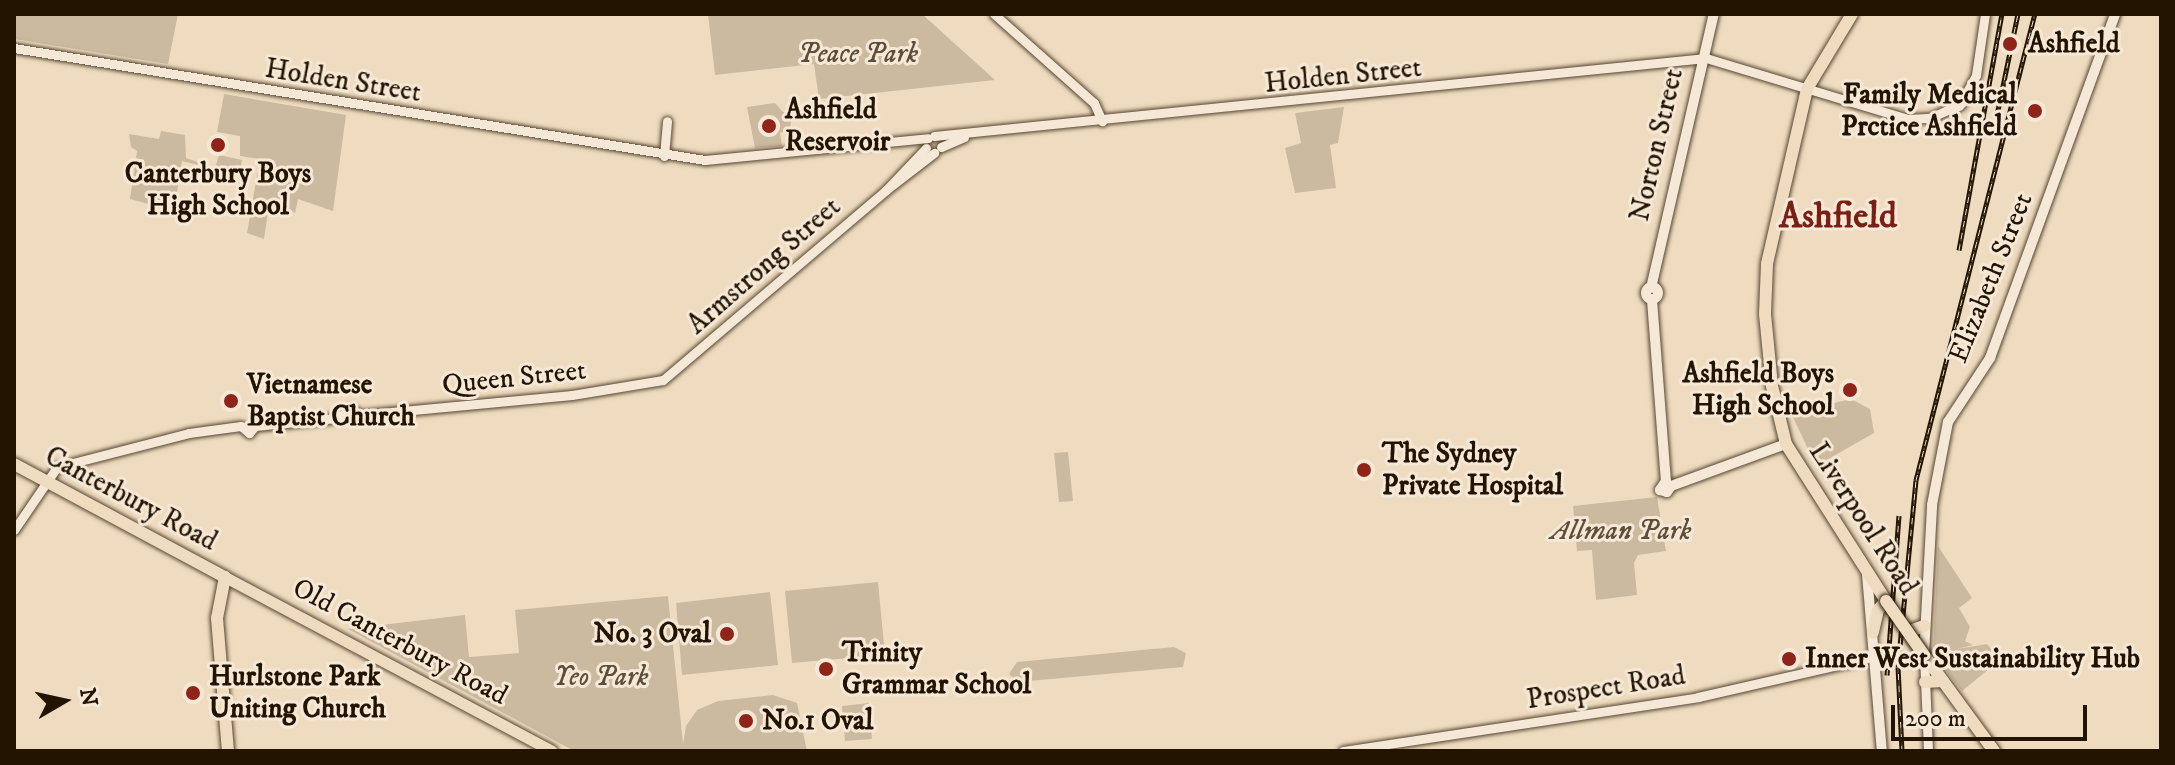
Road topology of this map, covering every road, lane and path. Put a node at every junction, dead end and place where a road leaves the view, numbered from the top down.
1 (994, 14) edge
2 (1714, 14) edge
3 (1852, 14) edge
4 (1985, 14) edge
5 (2115, 14) edge
6 (14, 48) edge
7 (1700, 61) junction
8 (1807, 89) junction
9 (667, 121) dead end
10 (1102, 121) junction
11 (932, 145) junction
12 (664, 156) junction
13 (671, 375) joint
14 (1786, 444) junction
15 (14, 464) edge
16 (46, 480) junction
17 (14, 530) edge
18 (1867, 574) junction
19 (225, 577) junction
20 (1886, 601) junction
21 (1915, 630) junction
22 (1873, 632) junction
23 (1924, 655) junction
24 (1873, 657) junction
25 (1943, 681) junction
26 (1925, 682) junction
27 (228, 751) edge
28 (552, 751) edge
29 (1343, 751) edge
30 (1882, 751) edge
31 (1928, 751) edge
32 (1994, 751) edge

1 - 10 street
2 - 7 main road, Norton Street
3 - 8 highway, Liverpool Road
4 - 8 street, Holden Street
5 - 21 main road, Elizabeth Street
6 - 12 street, Holden Street
7 - 8 street, Holden Street
7 - 10 street, Holden Street
7 - 14 main road, Norton Street
8 - 14 highway, Liverpool Road
9 - 12 street
10 - 11 street, Holden Street
11 - 12 street, Holden Street
11 - 13 street, Armstrong Street
13 - 16 street, Queen Street
14 - 18 highway, Liverpool Road
15 - 16 highway, Canterbury Road
16 - 17 street
16 - 19 highway, Canterbury Road
18 - 20 highway, Liverpool Road
18 - 22 main road
19 - 27 highway
19 - 28 main road, Old Canterbury Road
20 - 21 highway, Liverpool Road, bridge
20 - 22 highway
21 - 23 highway, Liverpool Road, bridge
22 - 24 main road
23 - 25 highway, Liverpool Road
23 - 26 street
24 - 29 street, Prospect Road
24 - 30 main road
25 - 26 highway
25 - 32 highway, Liverpool Road
26 - 31 street

